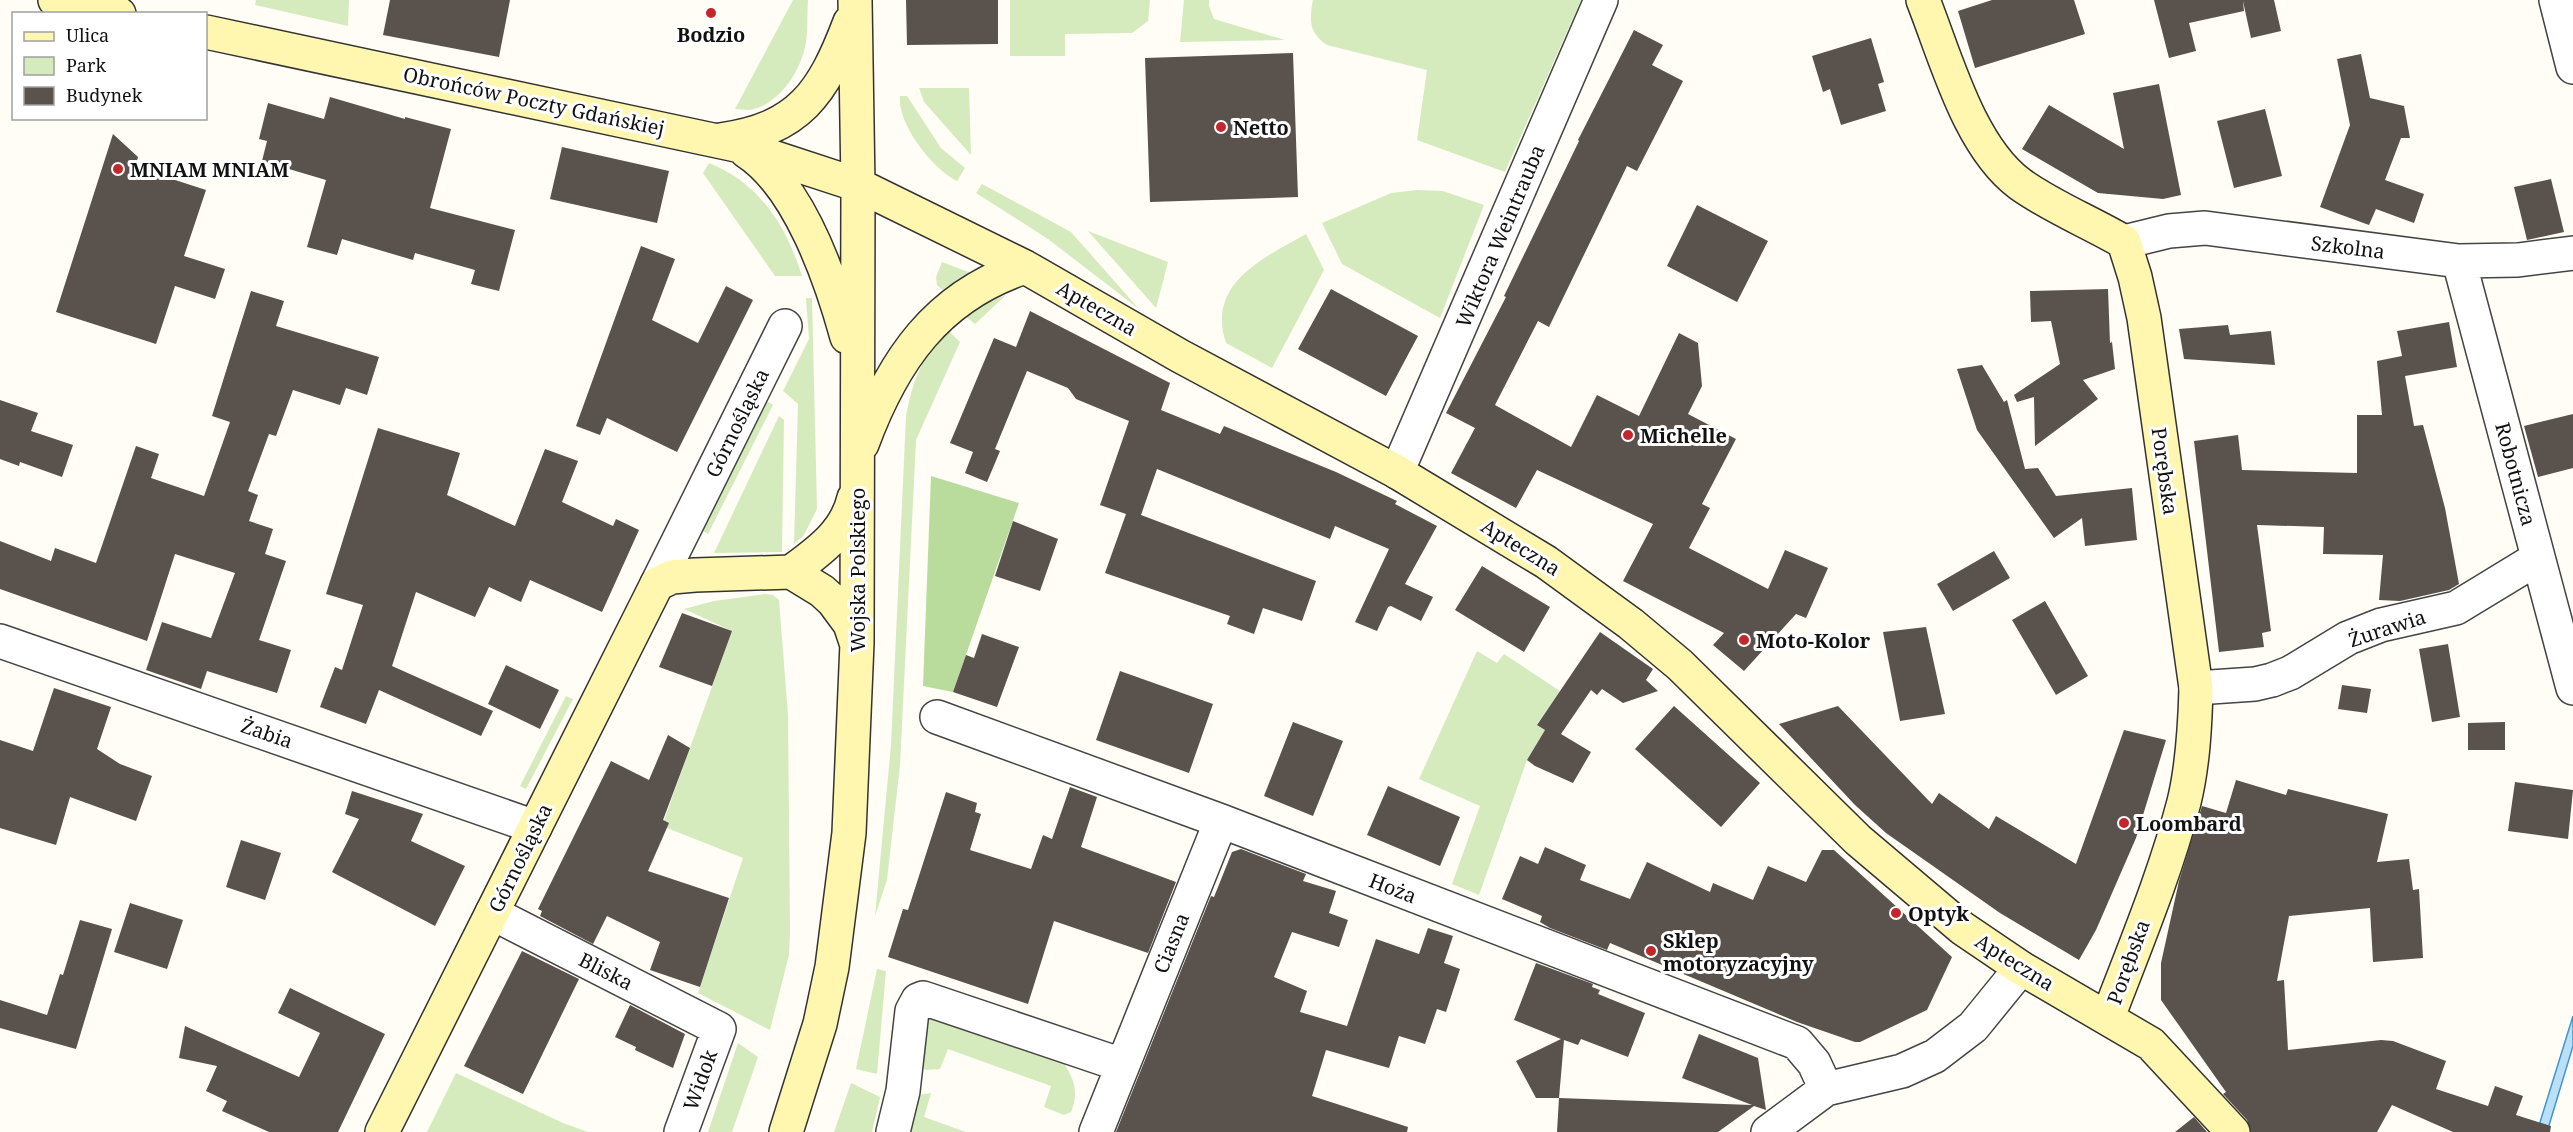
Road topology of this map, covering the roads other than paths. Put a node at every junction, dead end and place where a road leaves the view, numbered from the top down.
1 (55, 0) edge
2 (1601, 0) edge
3 (1923, 0) edge
4 (2556, 0) edge
5 (855, 3) edge
6 (110, 12) edge
7 (207, 32) edge
8 (2573, 67) edge
9 (727, 143) junction
10 (858, 185) junction
11 (2124, 242) junction
12 (2573, 252) edge
13 (2459, 261) junction
14 (1025, 267) junction
15 (784, 326) dead end
16 (856, 372) junction
17 (857, 471) junction
18 (1397, 472) junction
19 (2538, 558) junction
20 (791, 572) junction
21 (657, 584) junction
22 (0, 640) edge
23 (857, 643) junction
24 (2573, 687) edge
25 (2196, 688) junction
26 (937, 717) dead end
27 (1221, 821) junction
28 (534, 827) junction
29 (492, 913) junction
30 (2021, 968) junction
31 (897, 988) dead end
32 (927, 999) junction
33 (2108, 1017) junction
34 (719, 1029) joint
35 (1122, 1065) junction
36 (1826, 1089) junction
37 (382, 1132) edge
38 (681, 1132) edge
39 (786, 1132) edge
40 (893, 1132) edge
41 (1096, 1132) edge
42 (1768, 1132) edge
43 (2233, 1132) edge

1 - 6 street
2 - 18 street, Wiktora Weintrauba
3 - 11 street
4 - 8 street
5 - 9 street
5 - 10 street, Wojska Polskiego
7 - 9 street, Obrońców Poczty Gdańskiej
9 - 10 street, Obrońców Poczty Gdańskiej
9 - 16 street
10 - 14 street, Apteczna
10 - 16 street, Wojska Polskiego
11 - 13 street, Szkolna
11 - 25 street, Porębska
12 - 13 street, Szkolna
13 - 19 street, Robotnicza
14 - 17 street
14 - 18 street, Apteczna
15 - 21 street, Górnośląska
16 - 17 street, Wojska Polskiego
17 - 20 street
17 - 23 street, Wojska Polskiego
18 - 30 street, Apteczna
19 - 24 street, Robotnicza
19 - 25 street, Żurawia
20 - 21 street
20 - 23 street
21 - 28 street, Górnośląska
22 - 28 street, Żabia
23 - 39 street, Wojska Polskiego
25 - 33 street, Porębska
26 - 27 street, Hoża
27 - 35 street, Ciasna
27 - 36 street, Hoża
28 - 29 street, Górnośląska
29 - 34 street, Bliska
29 - 37 street, Górnośląska
30 - 33 street, Apteczna
30 - 36 street
31 - 32 street
32 - 35 street
32 - 40 street
33 - 43 street, Apteczna
34 - 38 street, Widok
35 - 41 street, Ciasna
36 - 42 street

